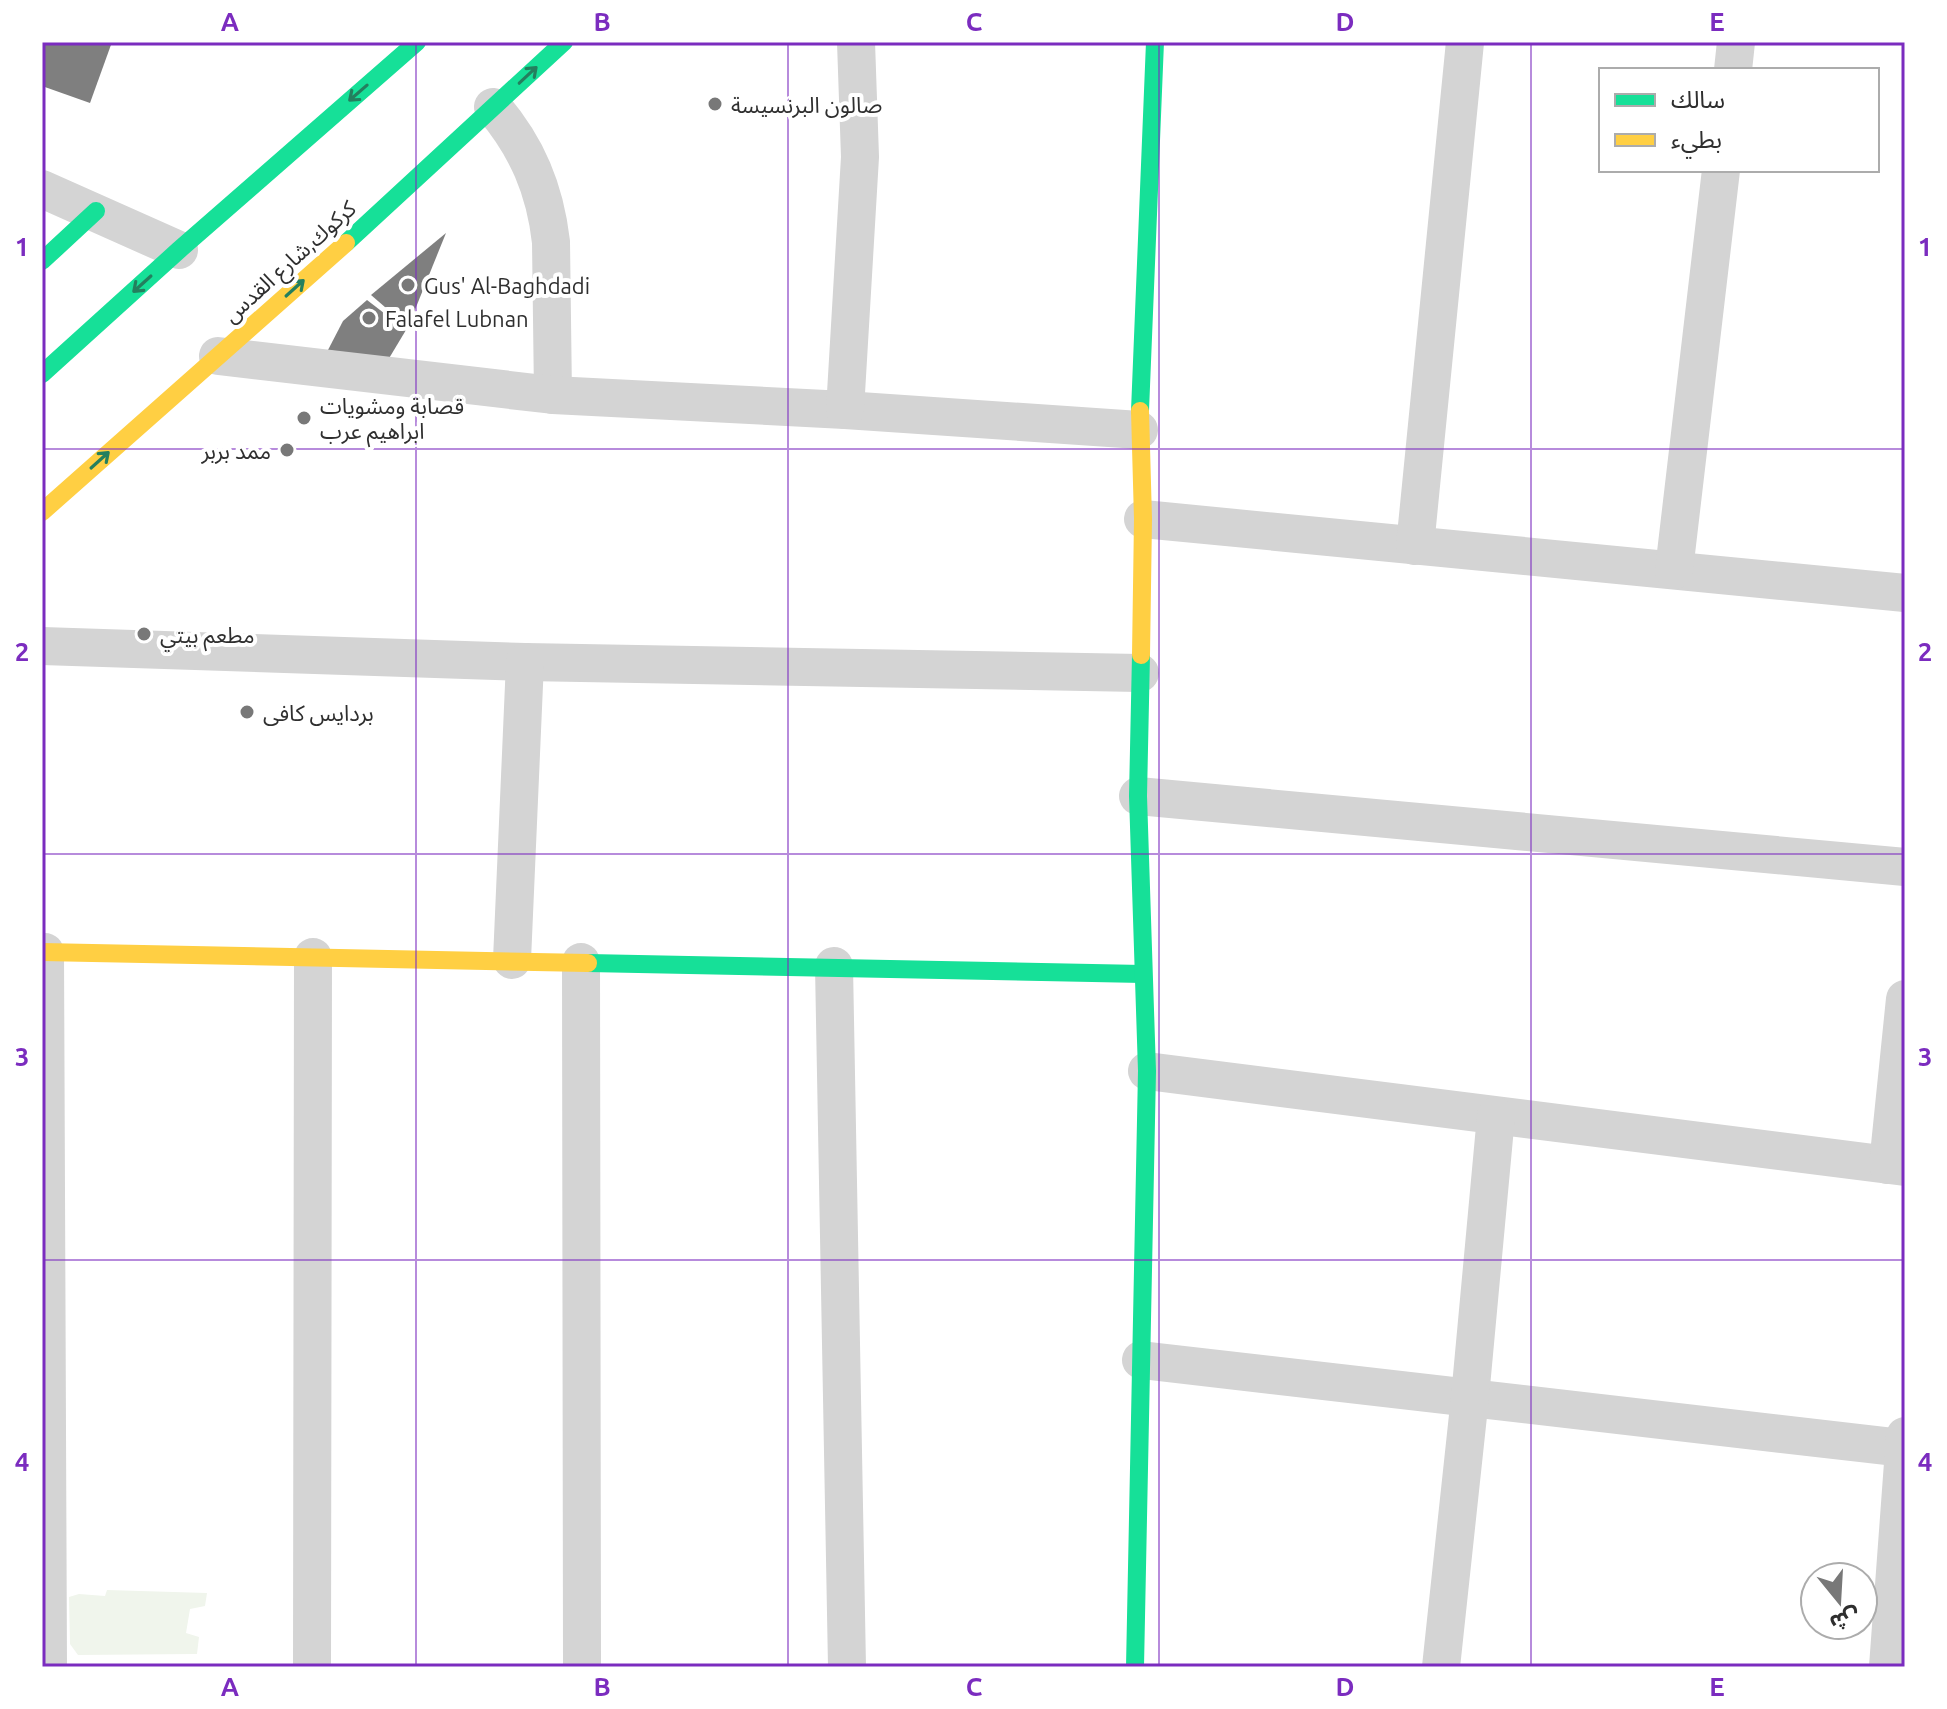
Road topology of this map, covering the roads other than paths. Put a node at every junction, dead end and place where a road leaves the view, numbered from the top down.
1 (417, 42) edge
2 (564, 42) edge
3 (856, 42) edge
4 (1155, 42) edge
5 (1465, 42) edge
6 (1736, 42) edge
7 (1733, 68) edge
8 (493, 107) junction
9 (1721, 172) edge
10 (42, 189) edge
11 (96, 211) junction
12 (179, 250) junction
13 (42, 261) edge
14 (218, 356) junction
15 (42, 374) edge
16 (553, 395) junction
17 (845, 410) junction
18 (1139, 430) junction
19 (42, 512) edge
20 (1143, 519) junction
21 (1415, 546) junction
22 (1674, 570) junction
23 (1905, 593) edge
24 (42, 646) edge
25 (525, 662) junction
26 (1140, 673) junction
27 (1138, 796) junction
28 (1905, 867) edge
29 (44, 952) edge
30 (313, 957) junction
31 (512, 960) junction
32 (581, 962) junction
33 (834, 966) junction
34 (1143, 974) junction
35 (1905, 999) edge
36 (1147, 1071) junction
37 (1496, 1116) junction
38 (1897, 1166) edge
39 (1141, 1360) junction
40 (1470, 1397) junction
41 (1904, 1442) edge
42 (48, 1667) edge
43 (312, 1667) edge
44 (582, 1667) edge
45 (847, 1667) edge
46 (1135, 1667) edge
47 (1441, 1667) edge
48 (1888, 1667) edge

1 -> 12 street
8 -> 2 street, كركوك,شارع القدس
3 - 17 street
4 - 18 street
5 - 21 street
6 - 7 street
14 -> 8 street, كركوك,شارع القدس
8 - 16 street
9 - 22 street
10 - 11 street
11 - 12 street
11 - 13 street
12 -> 15 street
14 - 16 street
19 -> 14 street, كركوك,شارع القدس
16 - 17 street
17 - 18 street
18 - 20 street
20 - 21 street
20 - 26 street
21 - 22 street
22 - 23 street
24 - 25 street
25 - 26 street
25 - 31 street
26 - 27 street
27 - 28 street
27 - 34 street
29 - 30 street
29 - 42 street
30 - 31 street
30 - 43 street
31 - 32 street
32 - 33 street
32 - 44 street
33 - 34 street
33 - 45 street
34 - 36 street
35 - 38 street
36 - 37 street
36 - 39 street
37 - 38 street
37 - 40 street
39 - 40 street
39 - 46 street
40 - 41 street
40 - 47 street
41 - 48 street

